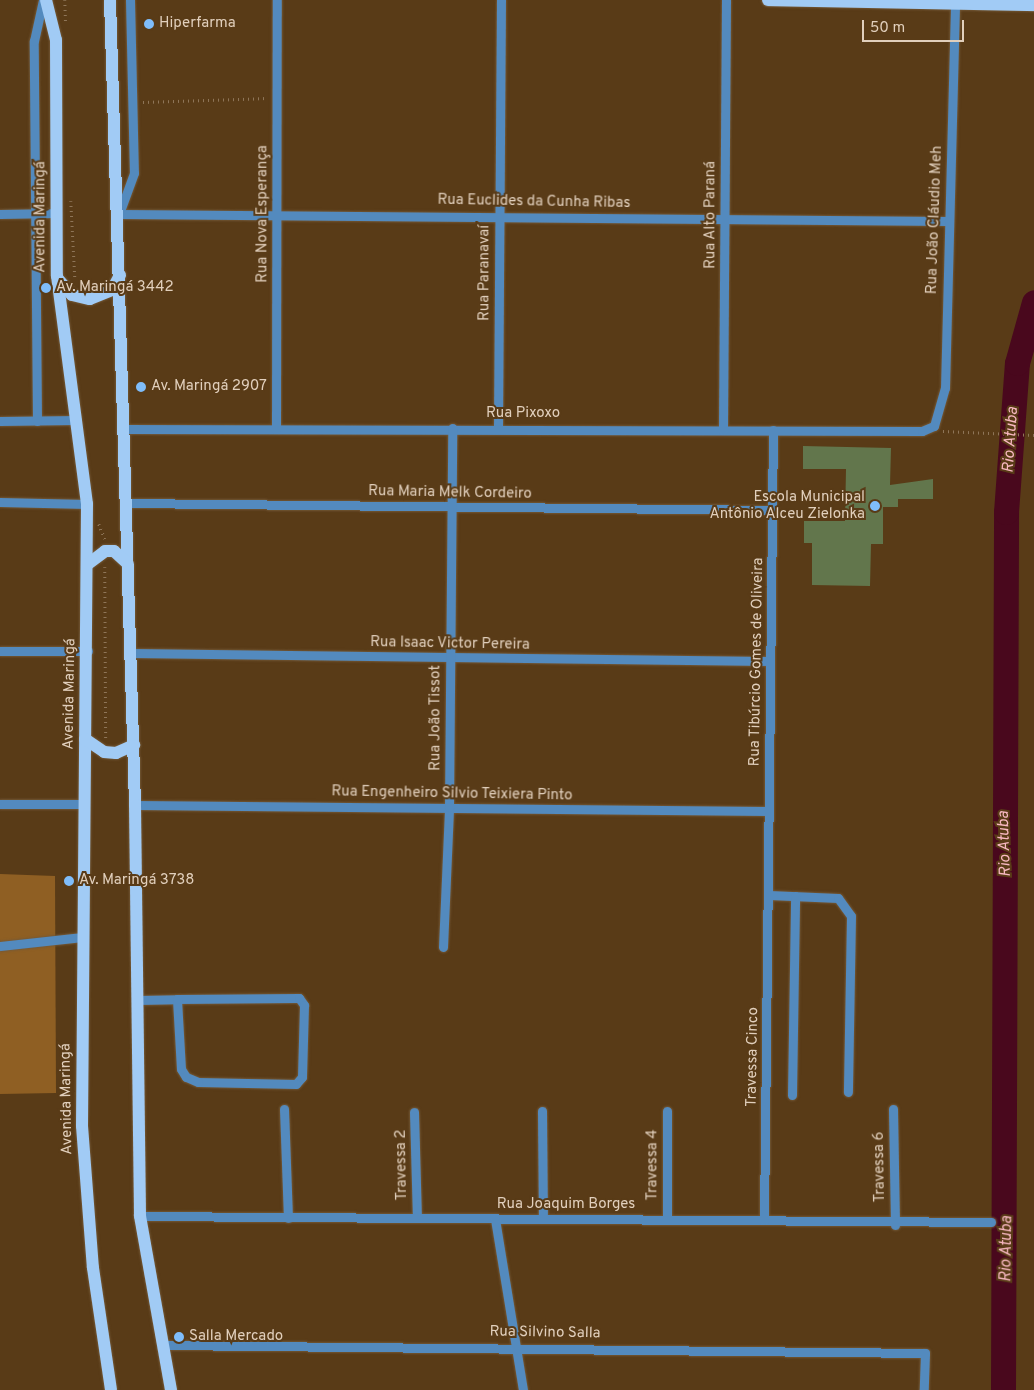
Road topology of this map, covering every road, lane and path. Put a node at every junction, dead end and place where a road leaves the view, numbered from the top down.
1 (44, 0) edge
2 (110, 0) edge
3 (130, 0) edge
4 (277, 0) edge
5 (501, 0) edge
6 (726, 0) edge
7 (768, 0) edge
8 (955, 2) edge
9 (1034, 4) edge
10 (276, 98) junction
11 (133, 102) junction
12 (57, 213) junction
13 (278, 213) junction
14 (0, 214) edge
15 (36, 214) junction
16 (119, 214) junction
17 (499, 216) junction
18 (724, 218) junction
19 (948, 221) junction
20 (121, 268) junction
21 (57, 276) junction
22 (77, 420) junction
23 (0, 421) edge
24 (37, 421) junction
25 (498, 427) junction
26 (452, 428) junction
27 (124, 429) junction
28 (276, 429) junction
29 (723, 430) junction
30 (773, 430) junction
31 (922, 431) joint
32 (962, 432) dead end
33 (1034, 435) edge
34 (0, 502) edge
35 (127, 503) junction
36 (87, 504) junction
37 (453, 507) junction
38 (774, 510) junction
39 (106, 562) dead end
40 (88, 564) junction
41 (128, 564) junction
42 (0, 651) edge
43 (88, 651) junction
44 (131, 653) junction
45 (450, 658) junction
46 (769, 661) junction
47 (85, 739) junction
48 (106, 744) dead end
49 (134, 744) junction
50 (0, 804) edge
51 (83, 804) junction
52 (136, 805) junction
53 (449, 807) junction
54 (768, 811) junction
55 (769, 895) junction
56 (795, 896) junction
57 (83, 937) junction
58 (0, 946) edge
59 (443, 947) dead end
60 (177, 999) junction
61 (138, 1000) junction
62 (848, 1092) dead end
63 (792, 1095) dead end
64 (284, 1109) dead end
65 (893, 1109) dead end
66 (542, 1111) dead end
67 (667, 1111) dead end
68 (414, 1112) dead end
69 (140, 1216) junction
70 (288, 1218) junction
71 (417, 1218) junction
72 (495, 1219) junction
73 (543, 1219) junction
74 (667, 1220) junction
75 (764, 1220) junction
76 (991, 1222) dead end
77 (895, 1225) junction
78 (163, 1345) junction
79 (514, 1346) junction
80 (111, 1390) edge
81 (171, 1390) edge
82 (523, 1390) edge
83 (924, 1390) edge

1 - 12 main road, Avenida Maringá
1 - 15 street, Avenida Maringá
2 - 16 main road
3 - 11 street
4 - 10 street, Rua Nova Esperança
5 - 17 street, Rua Paranavaí
6 - 18 street, Rua Alto Paraná
7 - 8 main road
8 - 9 main road
8 - 19 street, Rua João Cláudio Meh
10 - 11 path
10 - 13 street, Rua Nova Esperança
11 - 16 street
12 - 15 street
12 - 21 main road, Avenida Maringá
13 - 16 street, Rua Euclides da Cunha Ribas
13 - 17 street, Rua Euclides da Cunha Ribas
13 - 28 street, Rua Nova Esperança
14 - 15 street
15 - 24 street, Avenida Maringá
16 - 20 main road
17 - 18 street, Rua Euclides da Cunha Ribas
17 - 25 street, Rua Paranavaí
18 - 19 street, Rua Euclides da Cunha Ribas
18 - 29 street, Rua Alto Paraná
19 - 31 street, Rua João Cláudio Meh
20 - 21 main road
20 - 27 main road
21 - 22 main road, Avenida Maringá
22 - 24 street
22 - 36 main road, Avenida Maringá
23 - 24 street
25 - 26 street, Rua Pixoxo
25 - 29 street, Rua Pixoxo
26 - 28 street, Rua Pixoxo
26 - 37 street, Rua João Tissot
27 - 28 street, Rua Pixoxo
27 - 35 main road
29 - 30 street, Rua Pixoxo
30 - 31 street, Rua Pixoxo
30 - 38 street, Rua Tibúrcio Gomes de Oliveira
32 - 33 path
34 - 36 street
35 - 37 street, Rua Maria Melk Cordeiro
35 - 41 main road
36 - 40 main road, Avenida Maringá
37 - 38 street, Rua Maria Melk Cordeiro
37 - 45 street, Rua João Tissot
38 - 46 street, Rua Tibúrcio Gomes de Oliveira
39 - 48 path
40 - 41 main road
40 - 43 main road, Avenida Maringá
41 - 44 main road
42 - 43 street
43 - 47 main road, Avenida Maringá
44 - 45 street, Rua Isaac Victor Pereira
44 - 49 main road
45 - 46 street, Rua Isaac Victor Pereira
45 - 53 street, Rua João Tissot
46 - 54 street, Rua Tibúrcio Gomes de Oliveira
47 - 49 main road
47 - 51 main road, Avenida Maringá
49 - 52 main road
50 - 51 street
51 - 57 main road, Avenida Maringá
52 - 53 street, Rua Engenheiro Silvio Teixiera Pinto
52 - 61 main road
53 - 54 street, Rua Engenheiro Silvio Teixiera Pinto
53 - 59 street, Rua João Tissot
54 - 55 street, Rua Tibúrcio Gomes de Oliveira
55 - 56 street
55 - 75 street, Travessa Cinco
56 - 62 street
56 - 63 street
57 - 58 street
57 - 80 main road, Avenida Maringá
60 - 60 street
60 - 61 street
61 - 69 main road
64 - 70 street
65 - 77 street, Travessa 6
66 - 73 street
67 - 74 street, Travessa 4
68 - 71 street, Travessa 2
69 - 70 street, Rua Joaquim Borges
69 - 78 main road
70 - 71 street, Rua Joaquim Borges
71 - 72 street, Rua Joaquim Borges
72 - 73 street, Rua Joaquim Borges
72 - 79 street
73 - 74 street, Rua Joaquim Borges
74 - 75 street, Rua Joaquim Borges
75 - 77 street, Rua Joaquim Borges
76 - 77 street, Rua Joaquim Borges
78 - 79 street, Rua Silvino Salla
78 - 81 main road
79 - 82 street
79 - 83 street, Rua Silvino Salla

